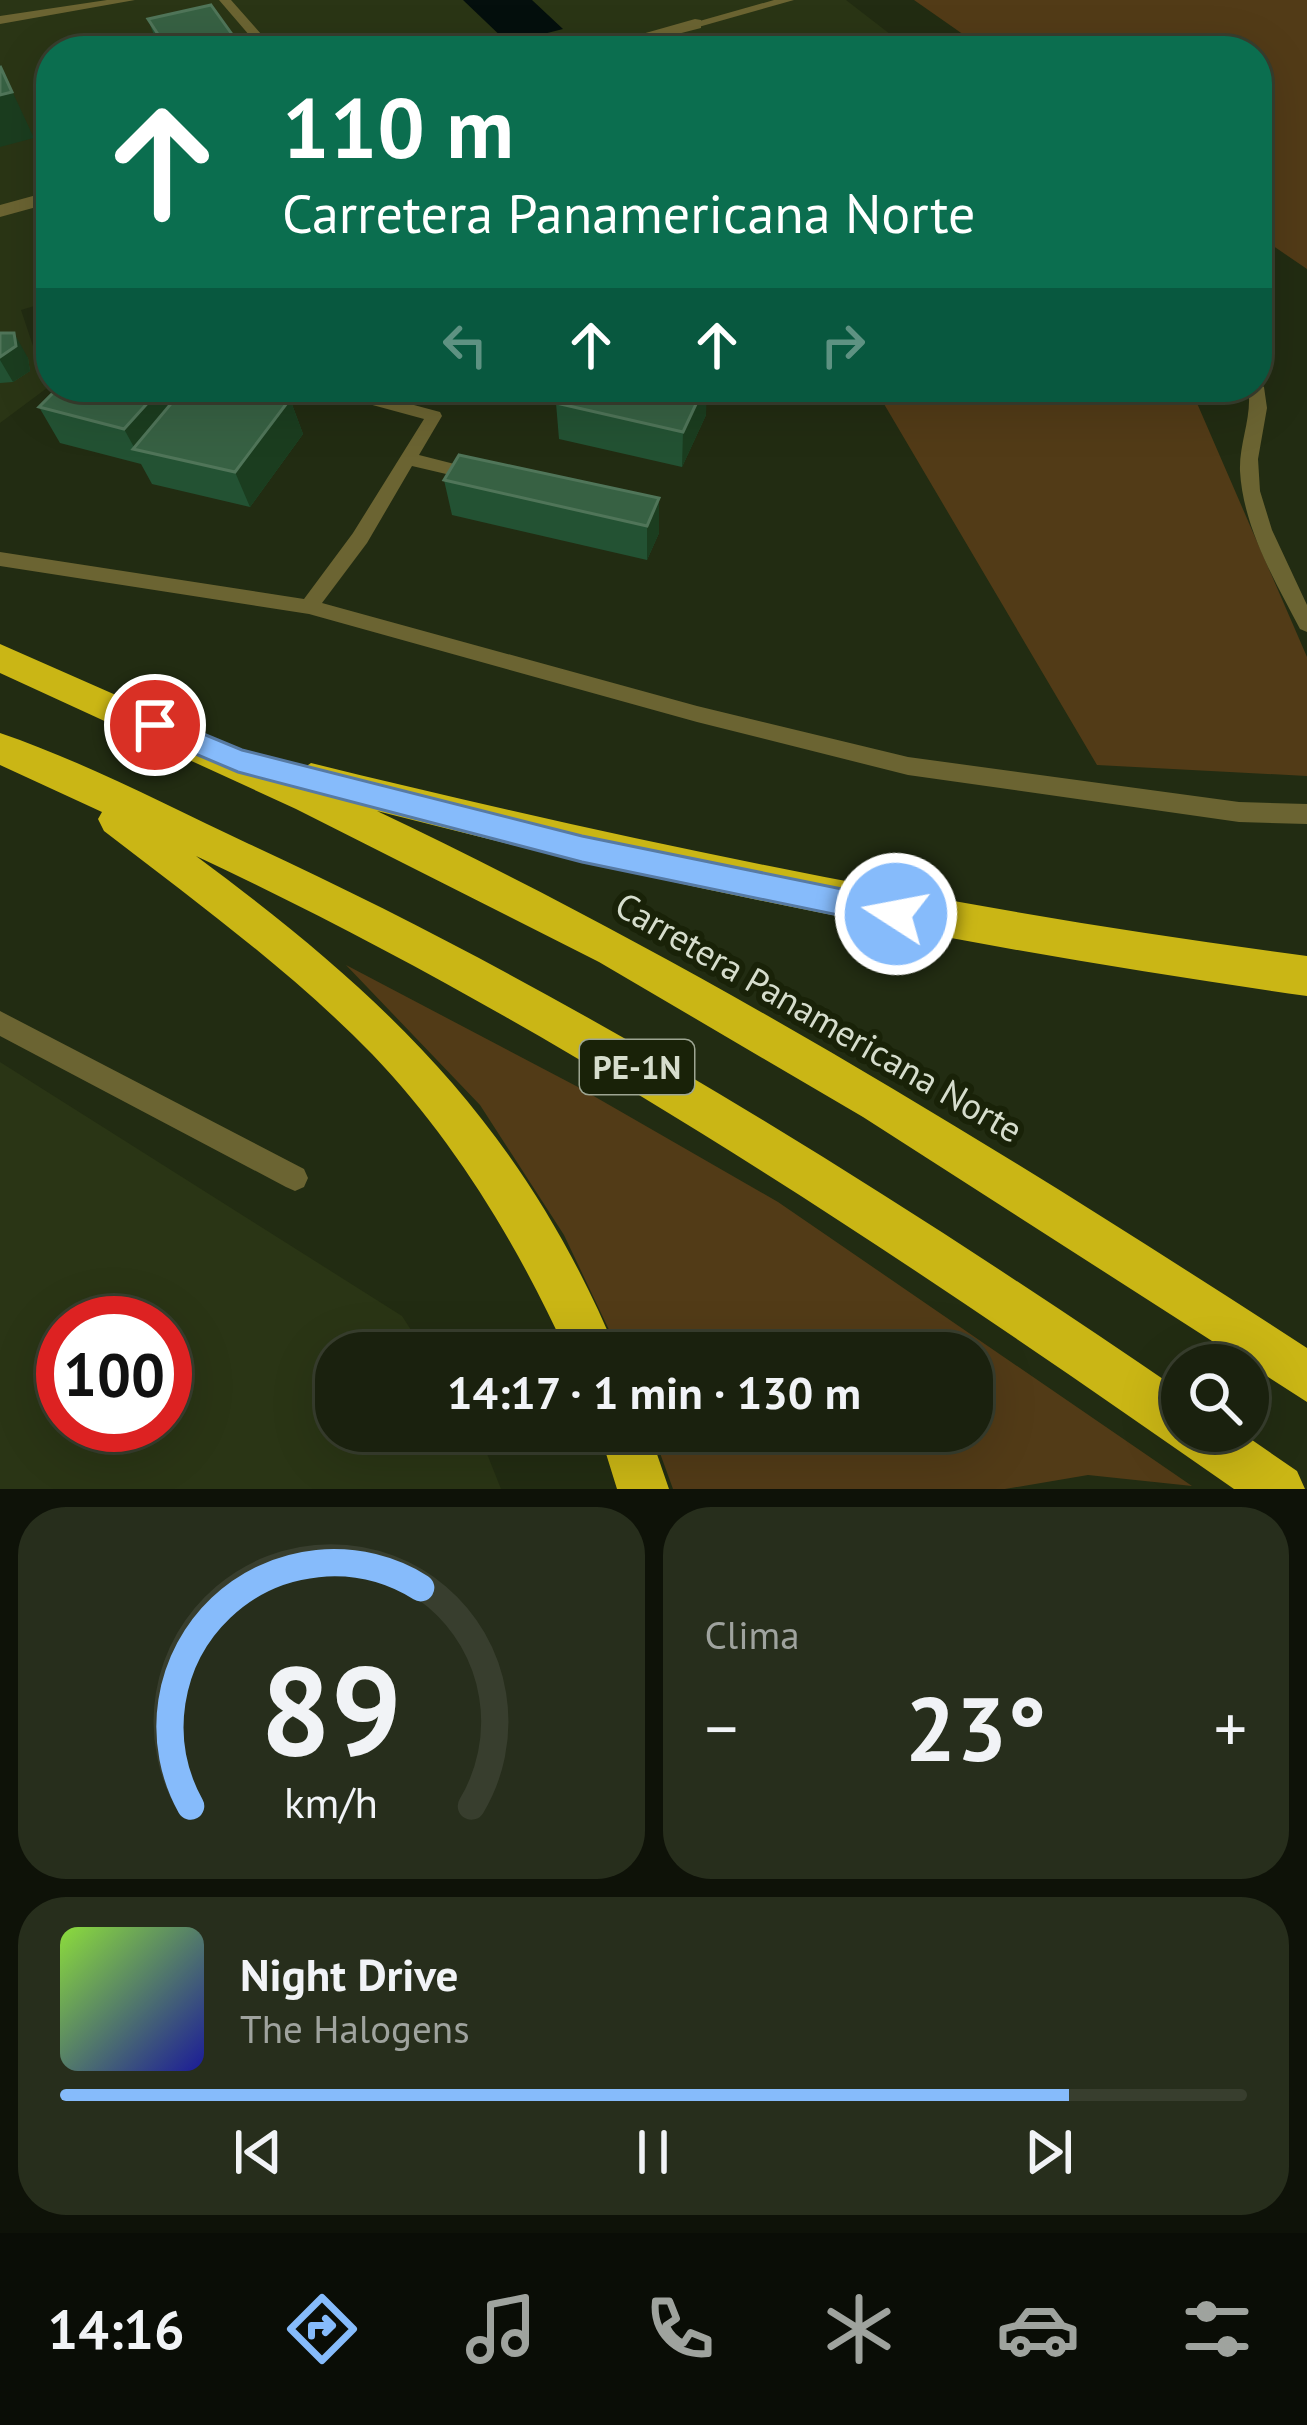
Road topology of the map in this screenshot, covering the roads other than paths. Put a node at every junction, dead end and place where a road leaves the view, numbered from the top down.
1 (129, 0) edge
2 (225, 0) edge
3 (788, 0) edge
4 (770, 2) edge
5 (712, 4) dead end
6 (0, 20) edge
7 (695, 24) junction
8 (257, 36) edge
9 (649, 36) edge
10 (36, 201) edge
11 (0, 211) edge
12 (382, 402) edge
13 (1260, 402) edge
14 (408, 459) junction
15 (501, 481) edge
16 (0, 559) edge
17 (309, 607) junction
18 (1307, 624) edge
19 (0, 658) edge
20 (0, 748) edge
21 (238, 760) junction
22 (56, 774) junction
23 (1307, 814) edge
24 (1307, 976) edge
25 (0, 1023) edge
26 (295, 1178) dead end
27 (582, 1332) edge
28 (1307, 1377) edge
29 (1161, 1408) edge
30 (631, 1452) edge
31 (1226, 1452) edge
32 (644, 1489) edge
33 (1279, 1489) edge

1 - 6 lane
2 - 8 lane
3 - 4 lane
4 - 7 lane
5 - 7 lane
7 - 9 street
10 - 11 street
12 - 14 lane
13 - 18 lane
14 - 15 lane
14 - 17 lane
16 - 17 lane
17 - 23 lane
19 - 21 highway, Carretera Panamericana Norte / PE-1N
20 - 22 highway, PE-1N
21 - 24 highway
21 - 28 highway, Carretera Panamericana Norte / PE-1N
22 - 27 highway
22 - 29 highway, PE-1N
25 - 26 lane
30 - 32 highway
31 - 33 highway

